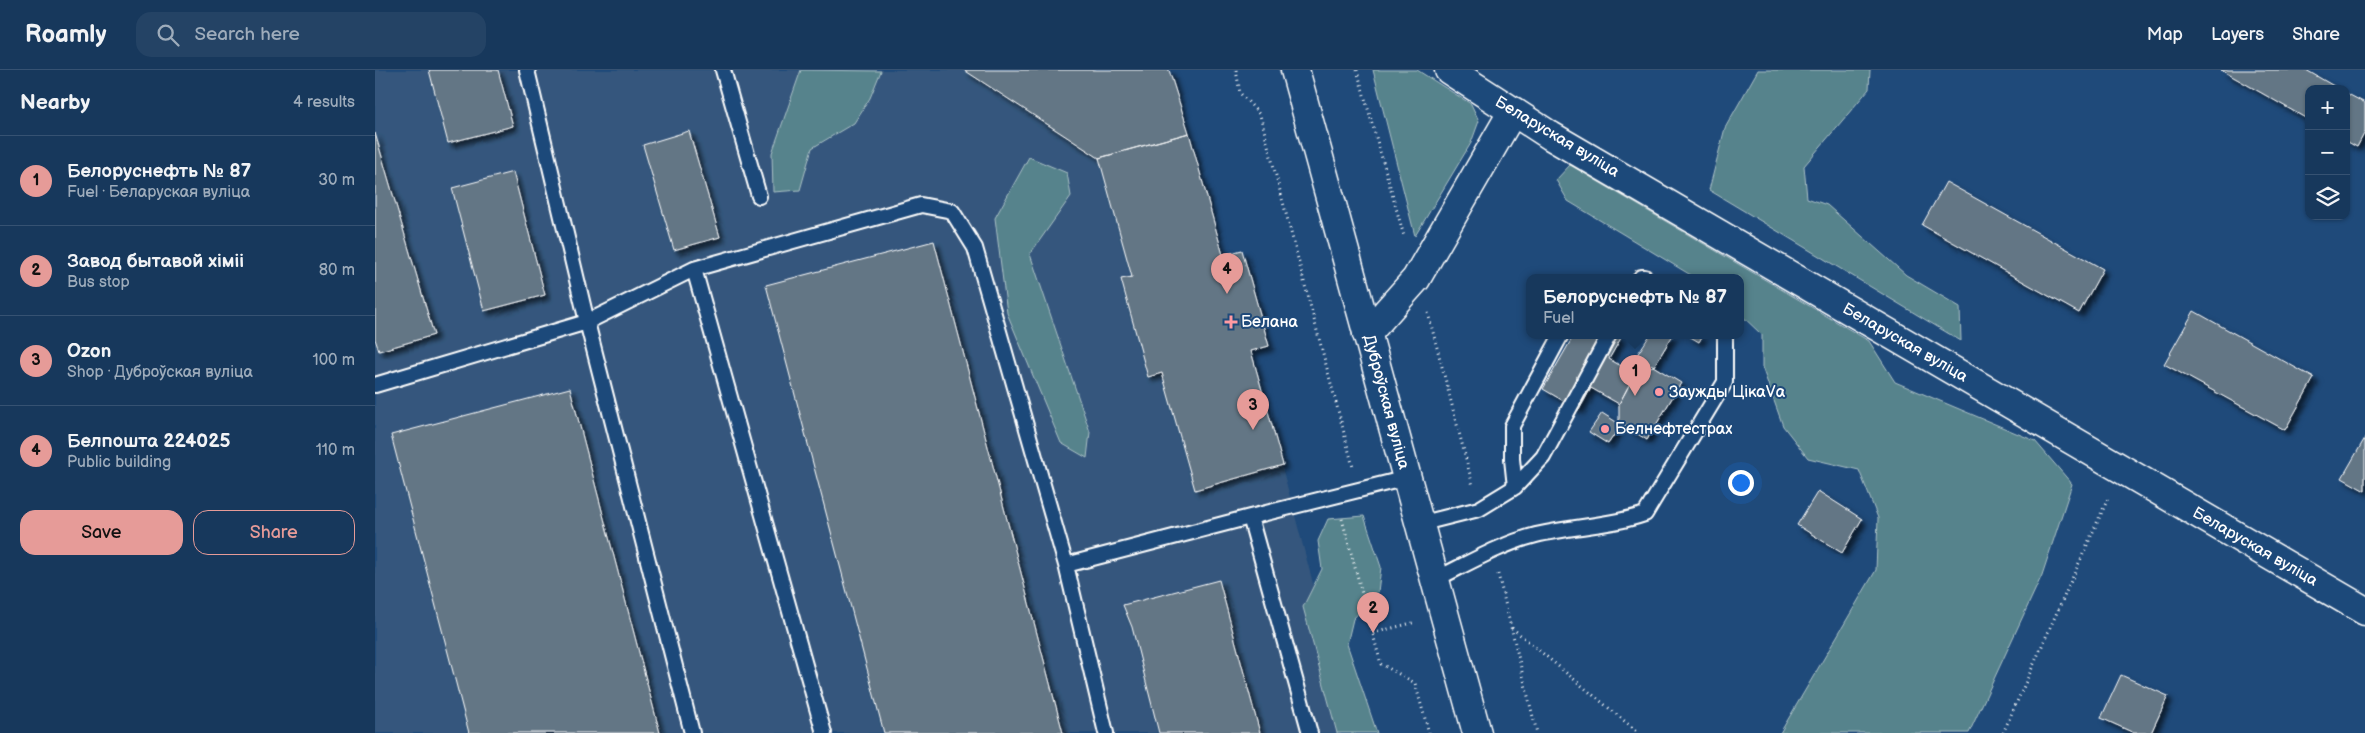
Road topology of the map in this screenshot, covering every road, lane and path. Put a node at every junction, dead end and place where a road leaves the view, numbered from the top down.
1 (527, 70) edge
2 (723, 70) edge
3 (1235, 70) edge
4 (1295, 70) edge
5 (1357, 70) edge
6 (1449, 70) edge
7 (1513, 111) junction
8 (759, 196) dead end
9 (694, 269) junction
10 (1416, 280) junction
11 (587, 322) junction
12 (1367, 334) junction
13 (1559, 339) edge
14 (1607, 339) edge
15 (1725, 339) edge
16 (375, 385) edge
17 (2121, 470) junction
18 (1407, 478) junction
19 (1515, 486) junction
20 (1359, 488) junction
21 (1479, 509) junction
22 (1250, 517) junction
23 (1419, 524) junction
24 (1493, 552) junction
25 (1066, 565) junction
26 (1435, 580) junction
27 (2365, 610) edge
28 (1444, 614) junction
29 (1512, 627) junction
30 (1373, 633) junction
31 (692, 733) edge
32 (824, 733) edge
33 (1106, 733) edge
34 (1310, 733) edge
35 (1429, 733) edge
36 (1477, 733) edge
37 (1537, 733) edge
38 (1639, 733) edge
39 (2003, 733) edge

1 - 11 lane
2 - 8 lane
3 - 20 path
4 - 12 street, Дуброўская вуліца
5 - 10 path
6 - 7 street, Беларуская вуліца
7 - 10 street
7 - 17 street, Беларуская вуліца
9 - 11 lane
9 - 25 lane
9 - 32 lane
10 - 12 street
10 - 21 path
11 - 16 lane
11 - 31 lane
12 - 18 street, Дуброўская вуліца
13 - 19 lane
14 - 19 lane
15 - 24 lane
17 - 27 street, Беларуская вуліца
17 - 39 path
18 - 20 lane
18 - 23 street, Дуброўская вуліца
19 - 21 lane
20 - 22 lane
20 - 30 path
21 - 23 lane
22 - 25 lane
22 - 34 lane
23 - 26 street, Дуброўская вуліца
24 - 26 lane
24 - 29 path
25 - 33 lane
26 - 28 street, Дуброўская вуліца
28 - 30 path
28 - 36 street, Дуброўская вуліца
29 - 37 path
29 - 38 path
30 - 35 path

